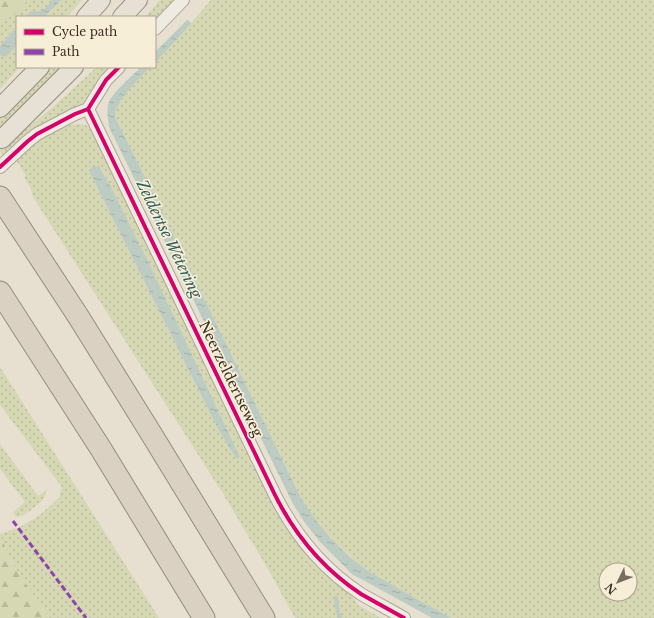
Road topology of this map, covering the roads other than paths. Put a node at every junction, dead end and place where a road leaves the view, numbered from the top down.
1 (101, 0) edge
2 (138, 0) edge
3 (183, 0) edge
4 (87, 16) edge
5 (123, 16) edge
6 (156, 28) edge
7 (39, 68) edge
8 (73, 68) edge
9 (118, 68) edge
10 (0, 108) edge
11 (88, 109) junction
12 (2, 139) dead end
13 (0, 167) edge
14 (0, 197) edge
15 (0, 292) edge
16 (204, 618) edge
17 (264, 618) edge
18 (404, 618) edge

1 - 4 main road
2 - 5 main road
3 - 6 street
7 - 10 main road
8 - 12 main road
9 - 11 street
11 - 13 street
11 - 18 street, Neerzeldertseweg
14 - 17 highway
15 - 16 highway

